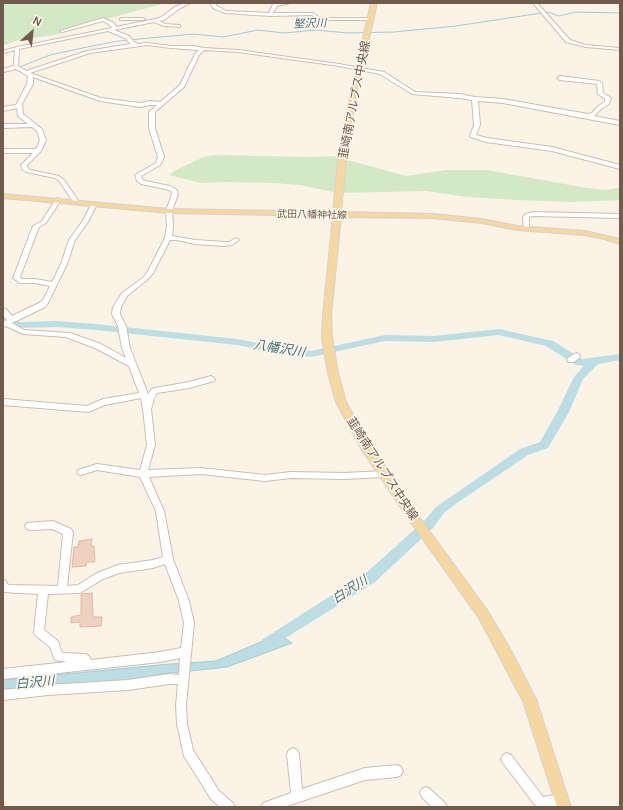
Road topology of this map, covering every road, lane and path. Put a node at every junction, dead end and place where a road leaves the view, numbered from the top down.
1 (188, 3) edge
2 (212, 3) edge
3 (288, 3) edge
4 (374, 3) edge
5 (537, 5) edge
6 (270, 15) junction
7 (141, 19) junction
8 (371, 19) junction
9 (154, 21) junction
10 (113, 26) junction
11 (178, 26) dead end
12 (107, 30) junction
13 (62, 31) dead end
14 (138, 45) junction
15 (17, 48) junction
16 (620, 48) edge
17 (202, 49) junction
18 (3, 52) edge
19 (16, 67) junction
20 (359, 69) junction
21 (3, 71) edge
22 (27, 73) junction
23 (560, 78) dead end
24 (23, 85) dead end
25 (475, 99) junction
26 (160, 104) junction
27 (18, 106) junction
28 (3, 109) edge
29 (588, 116) junction
30 (620, 123) edge
31 (32, 125) junction
32 (3, 126) edge
33 (3, 151) edge
34 (38, 151) junction
35 (620, 167) edge
36 (3, 196) edge
37 (58, 200) junction
38 (76, 202) junction
39 (94, 204) junction
40 (169, 211) junction
41 (338, 216) junction
42 (620, 216) edge
43 (526, 229) junction
44 (168, 238) junction
45 (236, 240) dead end
46 (620, 242) edge
47 (54, 285) junction
48 (3, 311) edge
49 (7, 322) edge
50 (132, 364) junction
51 (211, 379) dead end
52 (164, 389) junction
53 (191, 390) dead end
54 (144, 395) junction
55 (3, 402) edge
56 (147, 409) junction
57 (81, 472) dead end
58 (143, 474) junction
59 (384, 474) junction
60 (30, 526) dead end
61 (168, 559) junction
62 (3, 584) edge
63 (43, 590) junction
64 (62, 590) junction
65 (187, 653) junction
66 (88, 664) junction
67 (3, 674) edge
68 (183, 678) junction
69 (3, 695) edge
70 (293, 754) dead end
71 (506, 759) dead end
72 (397, 771) dead end
73 (426, 793) dead end
74 (297, 796) junction
75 (563, 804) edge
76 (229, 807) edge
77 (267, 807) edge
78 (441, 807) edge

1 - 9 street
2 - 6 street
3 - 6 street
4 - 8 main road, 韮崎南アルプス中央線
5 - 16 street
6 - 8 street
7 - 9 street
7 - 10 street
7 - 10 street
8 - 20 main road, 韮崎南アルプス中央線
9 - 11 street
10 - 12 street
10 - 13 street
12 - 14 street
12 - 15 street
14 - 17 street
14 - 22 street
15 - 18 street
15 - 19 street
17 - 20 street
17 - 26 street
19 - 21 street
19 - 22 street
20 - 25 street
20 - 41 main road, 韮崎南アルプス中央線
22 - 24 street
22 - 26 street
22 - 27 street
23 - 29 street
25 - 29 street
25 - 35 street
26 - 40 street
27 - 28 street
27 - 31 street
29 - 30 street
31 - 32 street
31 - 34 street
33 - 34 street
34 - 38 street
36 - 37 main road, 武田八幡神社線
37 - 38 main road, 武田八幡神社線
37 - 47 street
38 - 39 main road, 武田八幡神社線
39 - 40 main road, 武田八幡神社線
39 - 47 street
40 - 41 main road, 武田八幡神社線
40 - 44 street
41 - 43 main road, 武田八幡神社線
41 - 59 main road, 韮崎南アルプス中央線
42 - 43 street
43 - 46 main road, 武田八幡神社線
44 - 45 street
44 - 50 street
47 - 49 street
48 - 49 street
49 - 50 street
50 - 54 street
51 - 52 street
52 - 53 street
52 - 56 street
54 - 55 street
54 - 56 street
56 - 58 street
57 - 58 street
58 - 59 street
58 - 61 street
59 - 75 main road, 韮崎南アルプス中央線
60 - 64 street
61 - 64 street
61 - 65 street
62 - 63 street
63 - 64 street
63 - 66 street
65 - 66 street
65 - 68 street
66 - 67 street
68 - 69 street
68 - 76 street
70 - 74 street
71 - 75 street
72 - 74 street
73 - 78 street
74 - 77 street

